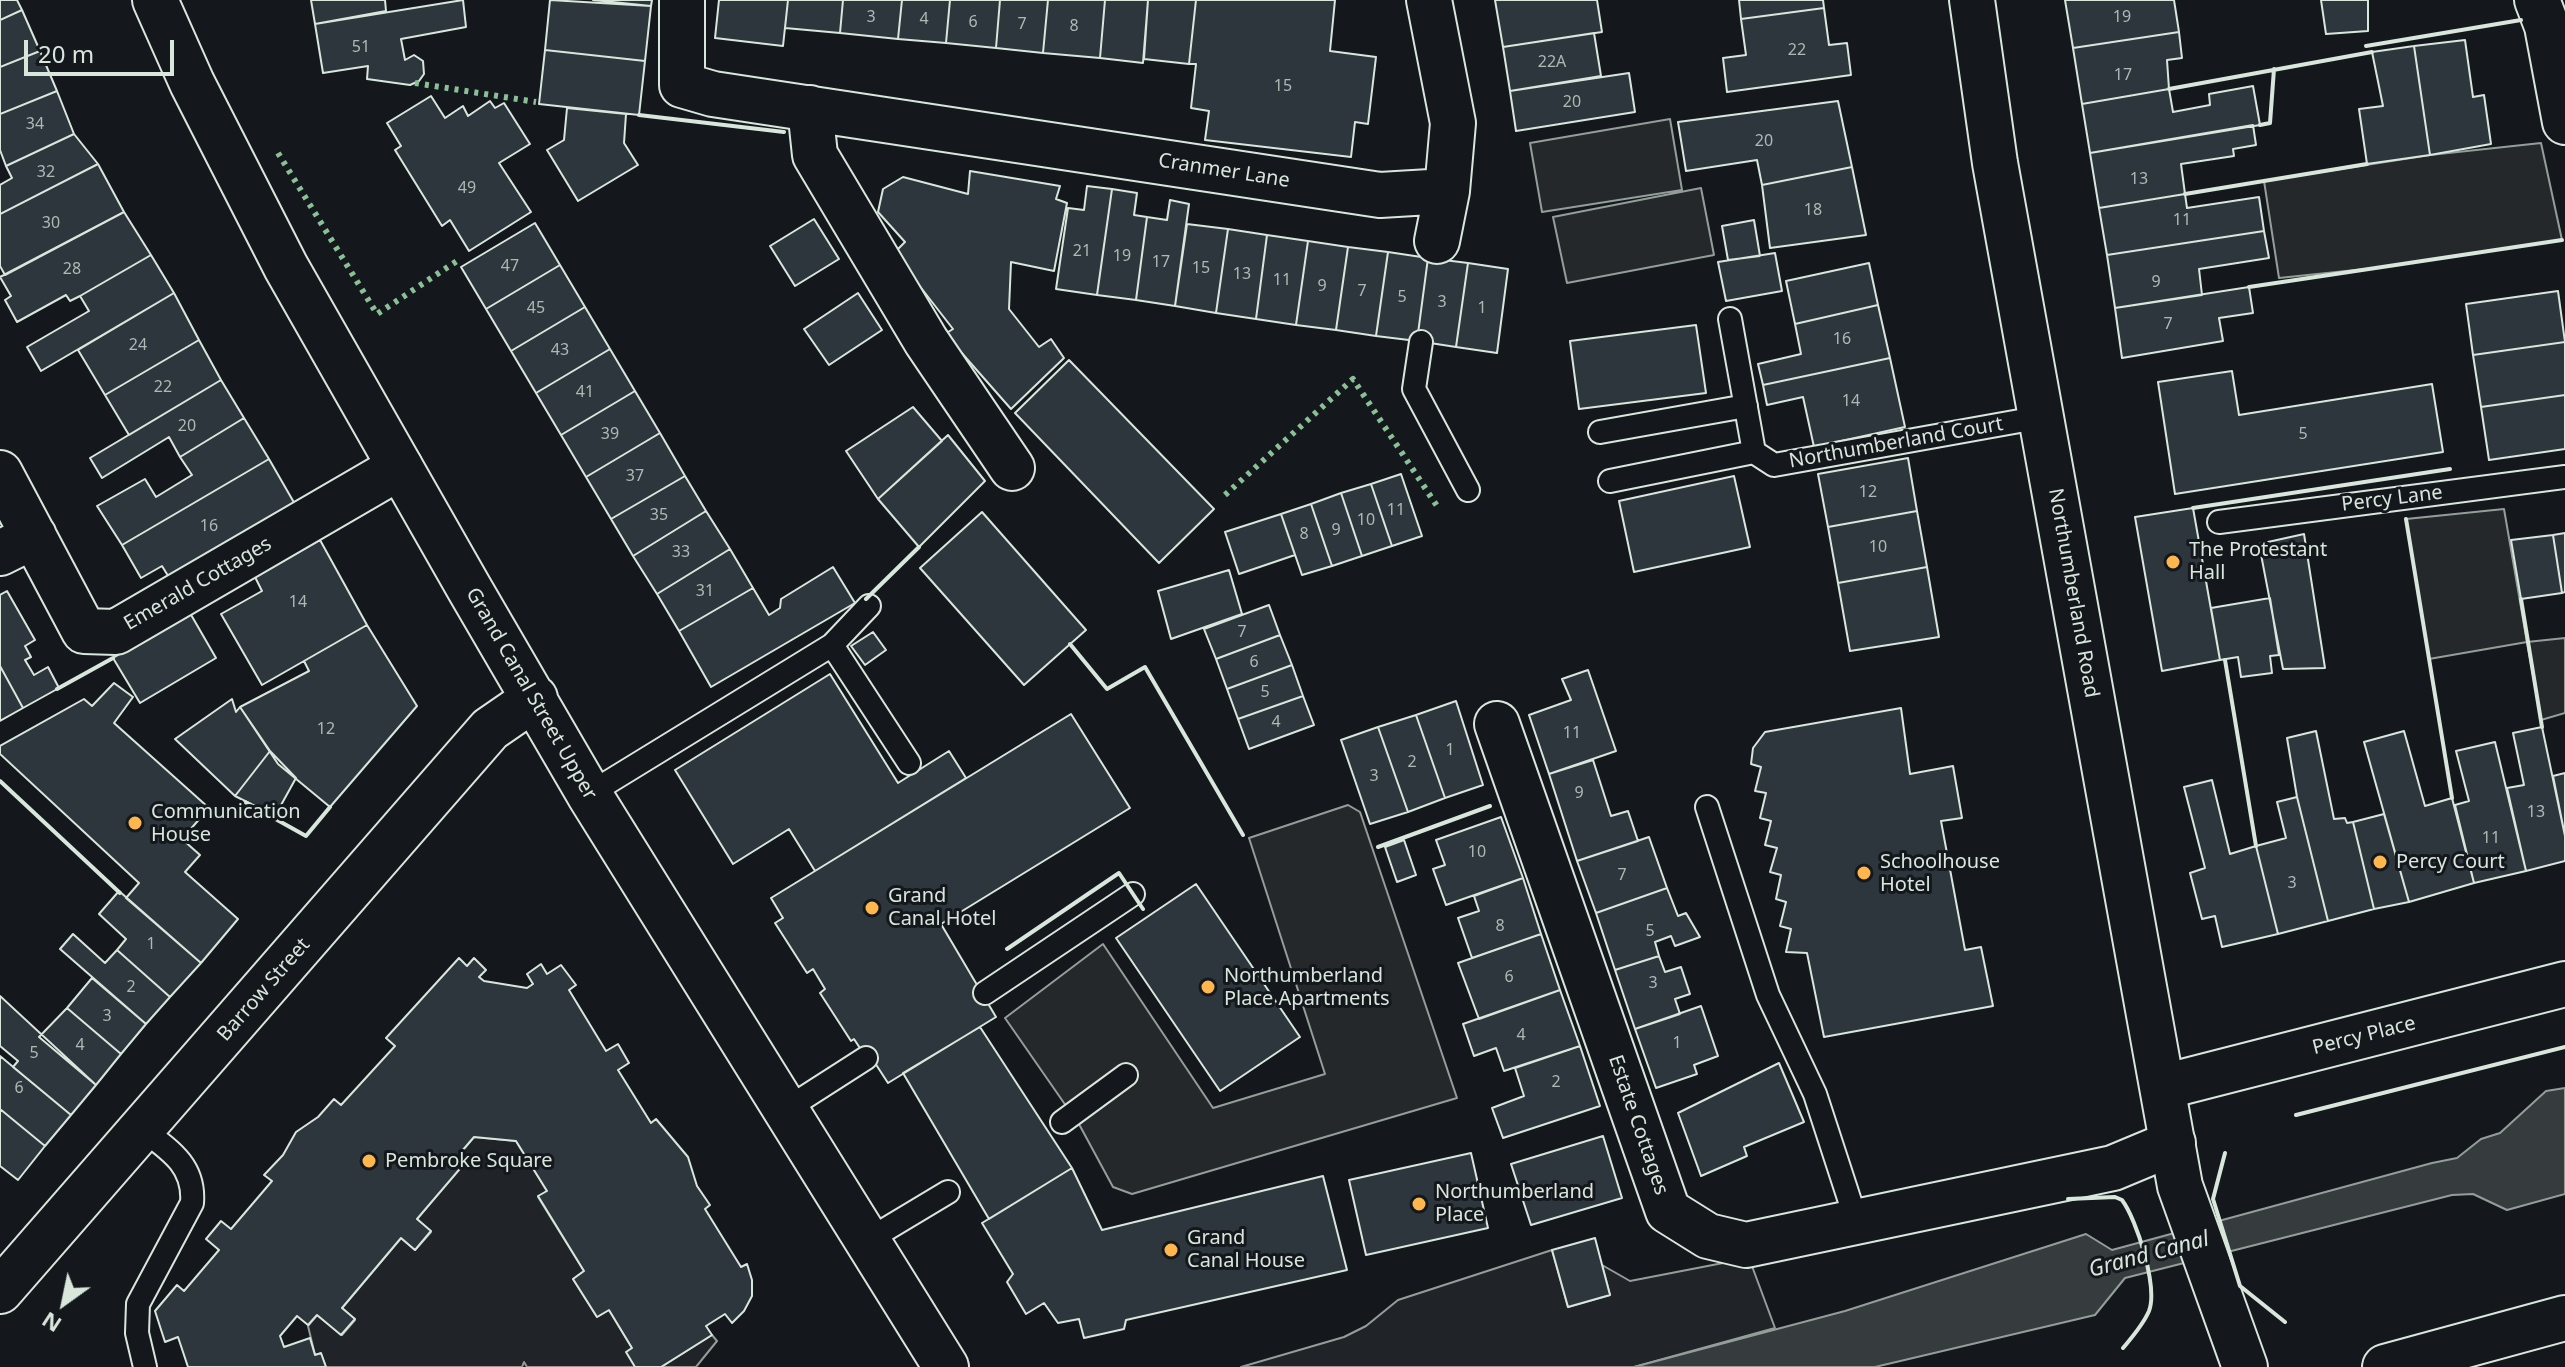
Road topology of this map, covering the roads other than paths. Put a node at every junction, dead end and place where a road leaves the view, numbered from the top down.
1 (155, 0) edge
2 (682, 0) edge
3 (1429, 0) edge
4 (1972, 0) edge
5 (2537, 0) edge
6 (810, 108) junction
7 (2565, 122) edge
8 (1447, 191) junction
9 (1435, 250) dead end
10 (1730, 319) dead end
11 (1421, 342) dead end
12 (1746, 406) junction
13 (2042, 417) junction
14 (1600, 432) dead end
15 (1754, 452) junction
16 (400, 467) junction
17 (1012, 468) dead end
18 (0, 473) edge
19 (2565, 477) edge
20 (1610, 481) dead end
21 (1468, 490) dead end
22 (2219, 522) dead end
23 (17, 545) edge
24 (869, 606) dead end
25 (832, 645) junction
26 (535, 698) junction
27 (1497, 724) dead end
28 (909, 763) dead end
29 (589, 794) junction
30 (1707, 807) dead end
31 (1133, 894) dead end
32 (2565, 984) edge
33 (985, 993) dead end
34 (866, 1058) dead end
35 (1126, 1075) dead end
36 (2163, 1087) junction
37 (788, 1108) junction
38 (1062, 1122) dead end
39 (143, 1130) junction
40 (2173, 1143) junction
41 (948, 1192) dead end
42 (1857, 1223) junction
43 (868, 1240) junction
44 (0, 1291) edge
45 (2565, 1318) edge
46 (145, 1367) edge
47 (946, 1367) edge
48 (2245, 1367) edge
49 (2385, 1367) edge

1 - 16 street, Grand Canal Street Upper
2 - 6 street, Cranmer Lane
3 - 8 street
4 - 13 street, Northumberland Road
5 - 7 street
6 - 8 street, Cranmer Lane
6 - 17 street
8 - 9 street
10 - 12 lane
11 - 21 lane
12 - 14 lane
12 - 15 lane
13 - 15 lane, Northumberland Court
13 - 36 street, Northumberland Road
15 - 20 lane, Northumberland Court
16 - 23 street, Emerald Cottages
16 - 26 street, Grand Canal Street Upper
18 - 23 street, Emerald Cottages
19 - 22 lane, Percy Lane
24 - 25 lane
25 - 28 lane
25 - 29 lane
26 - 29 street, Grand Canal Street Upper
26 - 39 street, Barrow Street
27 - 42 street, Estate Cottages
29 - 37 street, Grand Canal Street Upper
30 - 42 lane
31 - 33 lane
32 - 36 street, Percy Place
34 - 37 lane
35 - 38 lane
36 - 40 street, Northumberland Road
37 - 43 street, Grand Canal Street Upper
39 - 44 street, Barrow Street
39 - 46 lane
40 - 42 street, Estate Cottages
40 - 48 street, Northumberland Road
41 - 43 lane
43 - 47 street, Grand Canal Street Upper
45 - 49 street

